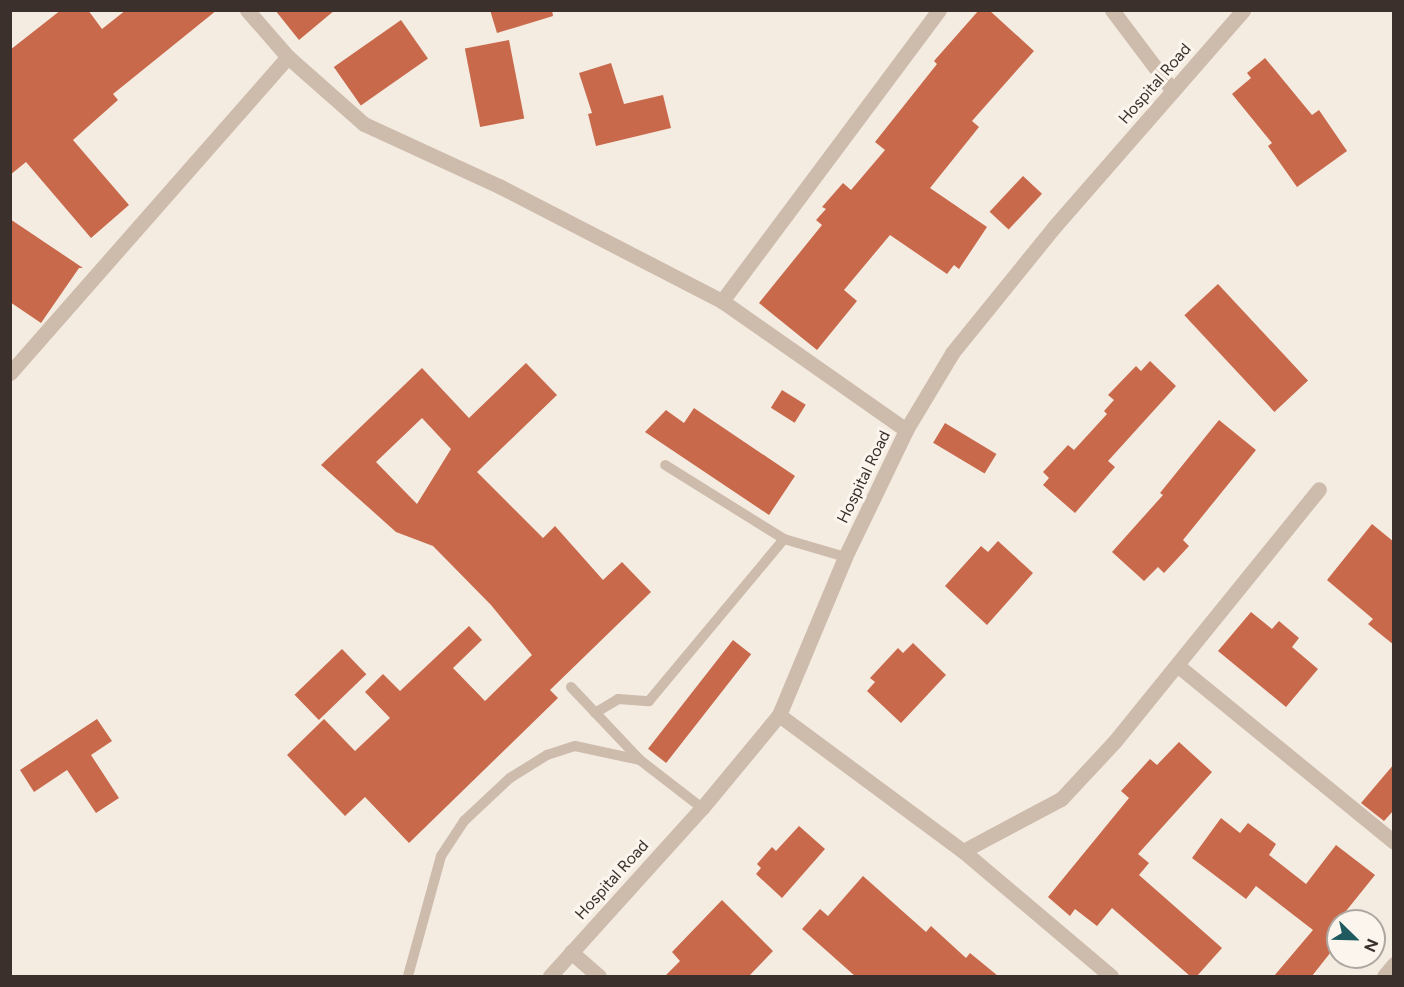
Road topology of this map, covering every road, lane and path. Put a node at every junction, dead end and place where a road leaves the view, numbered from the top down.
1 (247, 10) edge
2 (939, 10) edge
3 (1112, 10) edge
4 (1243, 10) edge
5 (288, 57) junction
6 (1173, 91) junction
7 (722, 301) junction
8 (10, 373) edge
9 (906, 430) junction
10 (665, 465) dead end
11 (1319, 489) dead end
12 (784, 539) junction
13 (845, 556) junction
14 (1177, 664) junction
15 (571, 687) dead end
16 (595, 713) junction
17 (778, 715) junction
18 (640, 760) junction
19 (702, 808) junction
20 (1394, 842) edge
21 (963, 851) junction
22 (571, 952) junction
23 (1394, 964) edge
24 (408, 976) edge
25 (550, 976) edge
26 (599, 976) edge
27 (1111, 976) edge
28 (1384, 976) edge

1 - 5 street
2 - 7 street
3 - 6 street
4 - 6 street, Hospital Road
5 - 7 street
5 - 8 street
6 - 9 street, Hospital Road
7 - 9 street
9 - 13 street, Hospital Road
10 - 12 lane
11 - 14 street
12 - 13 lane
12 - 16 lane
13 - 17 street, Hospital Road
14 - 20 street
14 - 21 street
15 - 16 lane
16 - 18 lane
17 - 19 street, Hospital Road
17 - 21 street
18 - 19 lane
18 - 24 lane
19 - 22 street, Hospital Road
21 - 27 street
22 - 25 street, Hospital Road
22 - 26 street
23 - 28 street

